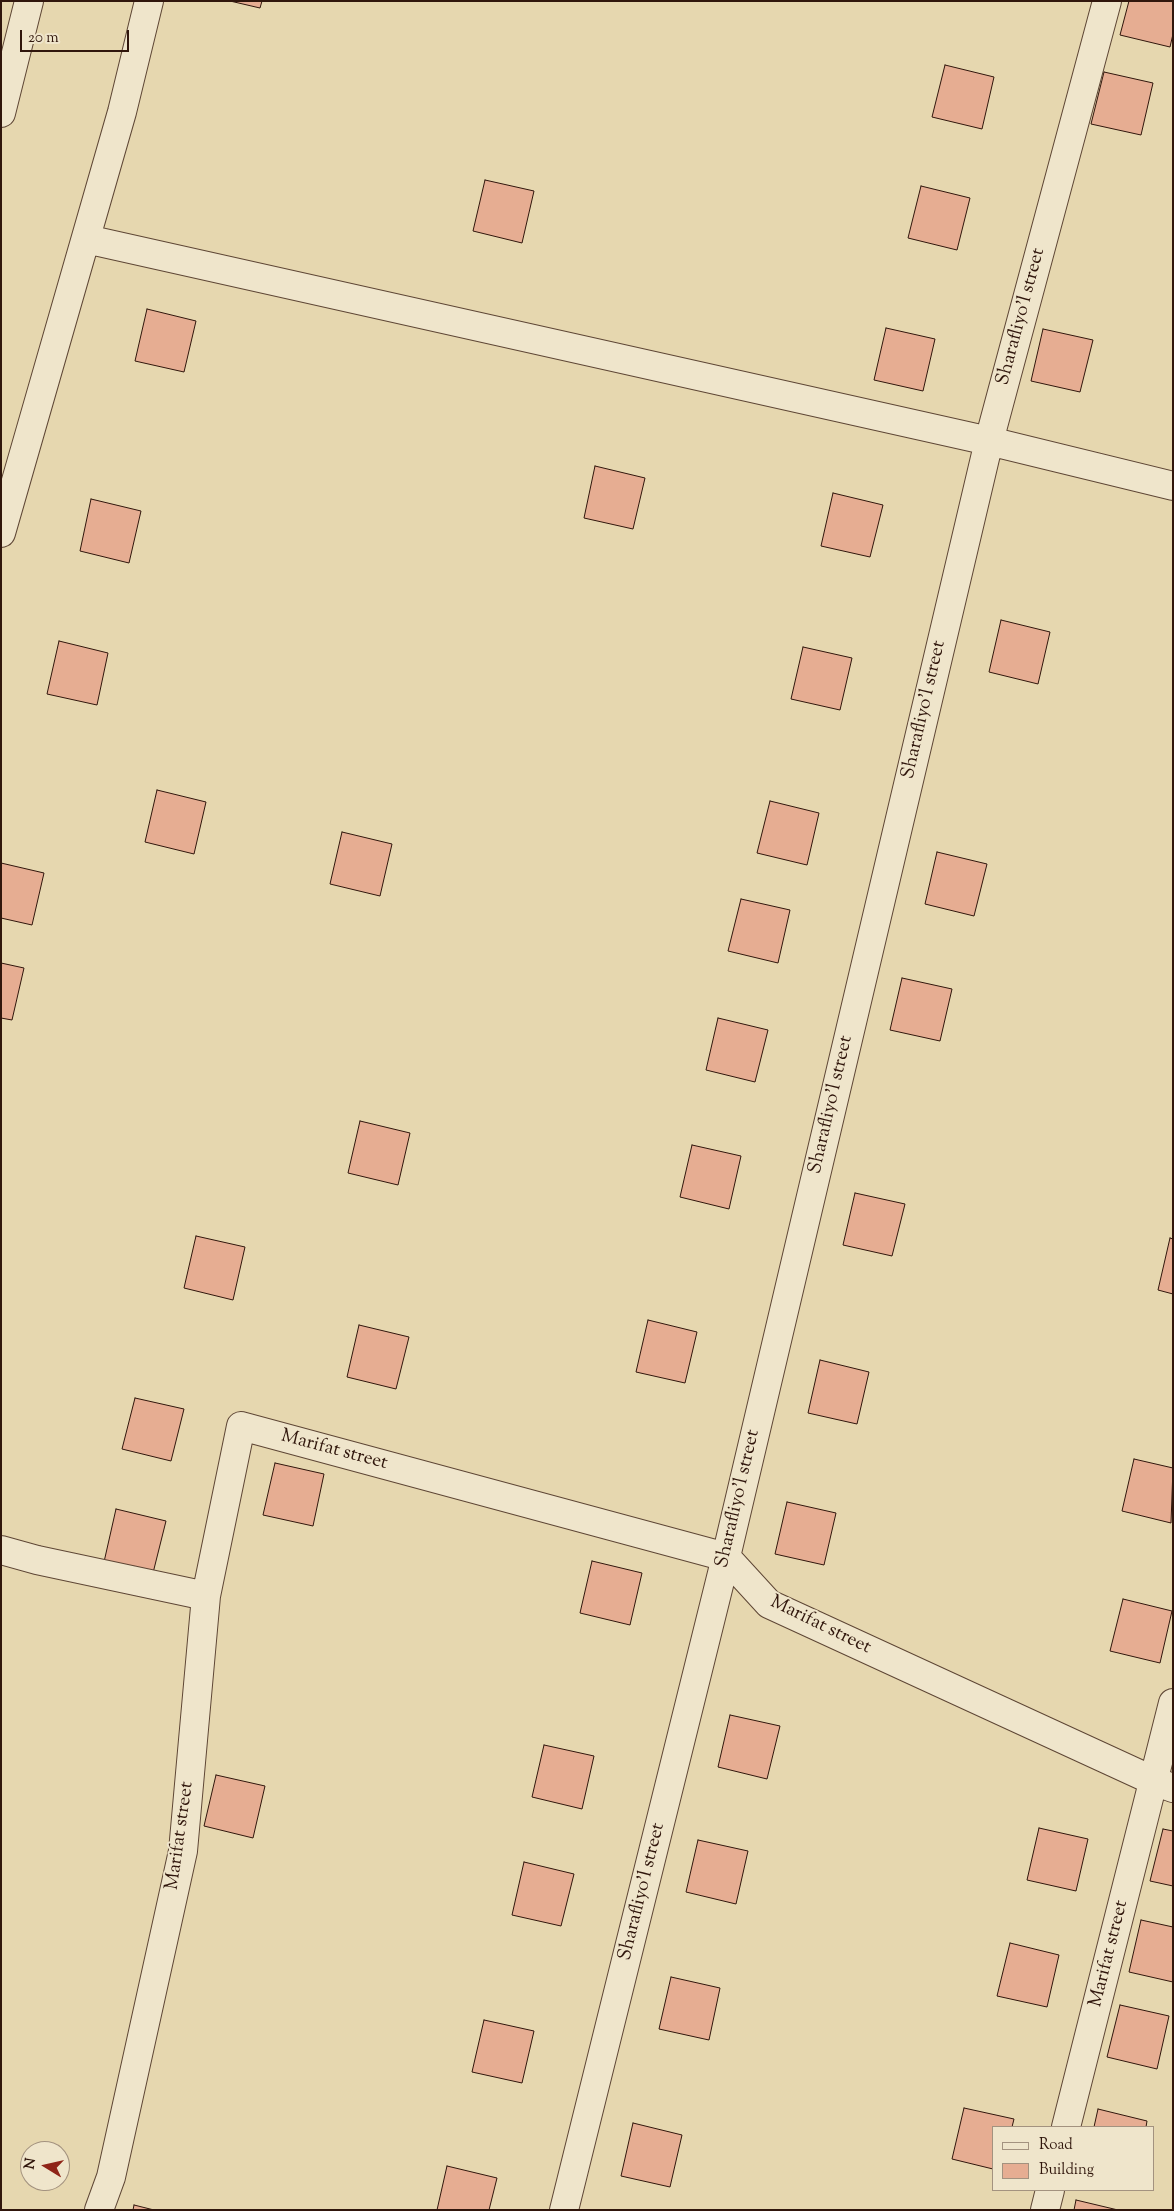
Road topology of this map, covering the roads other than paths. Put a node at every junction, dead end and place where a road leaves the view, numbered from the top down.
1 (28, 1) edge
2 (149, 1) edge
3 (1107, 1) edge
4 (1, 113) edge
5 (86, 239) junction
6 (989, 441) junction
7 (1173, 486) edge
8 (1, 532) edge
9 (1, 1550) edge
10 (726, 1557) junction
11 (206, 1596) junction
12 (1173, 1703) edge
13 (1163, 1784) edge
14 (1066, 2126) edge
15 (1050, 2191) edge
16 (99, 2210) edge
17 (564, 2210) edge
18 (1045, 2210) edge

1 - 4 street
2 - 5 street
3 - 6 street, Sharafliyo'l street
5 - 6 street
5 - 8 street
6 - 7 street
6 - 10 street, Sharafliyo'l street
9 - 11 street
10 - 11 street, Marifat street
10 - 13 street, Marifat street
10 - 17 street, Sharafliyo'l street
11 - 16 street, Marifat street
12 - 13 street, Marifat street
13 - 14 street, Marifat street
15 - 18 street

